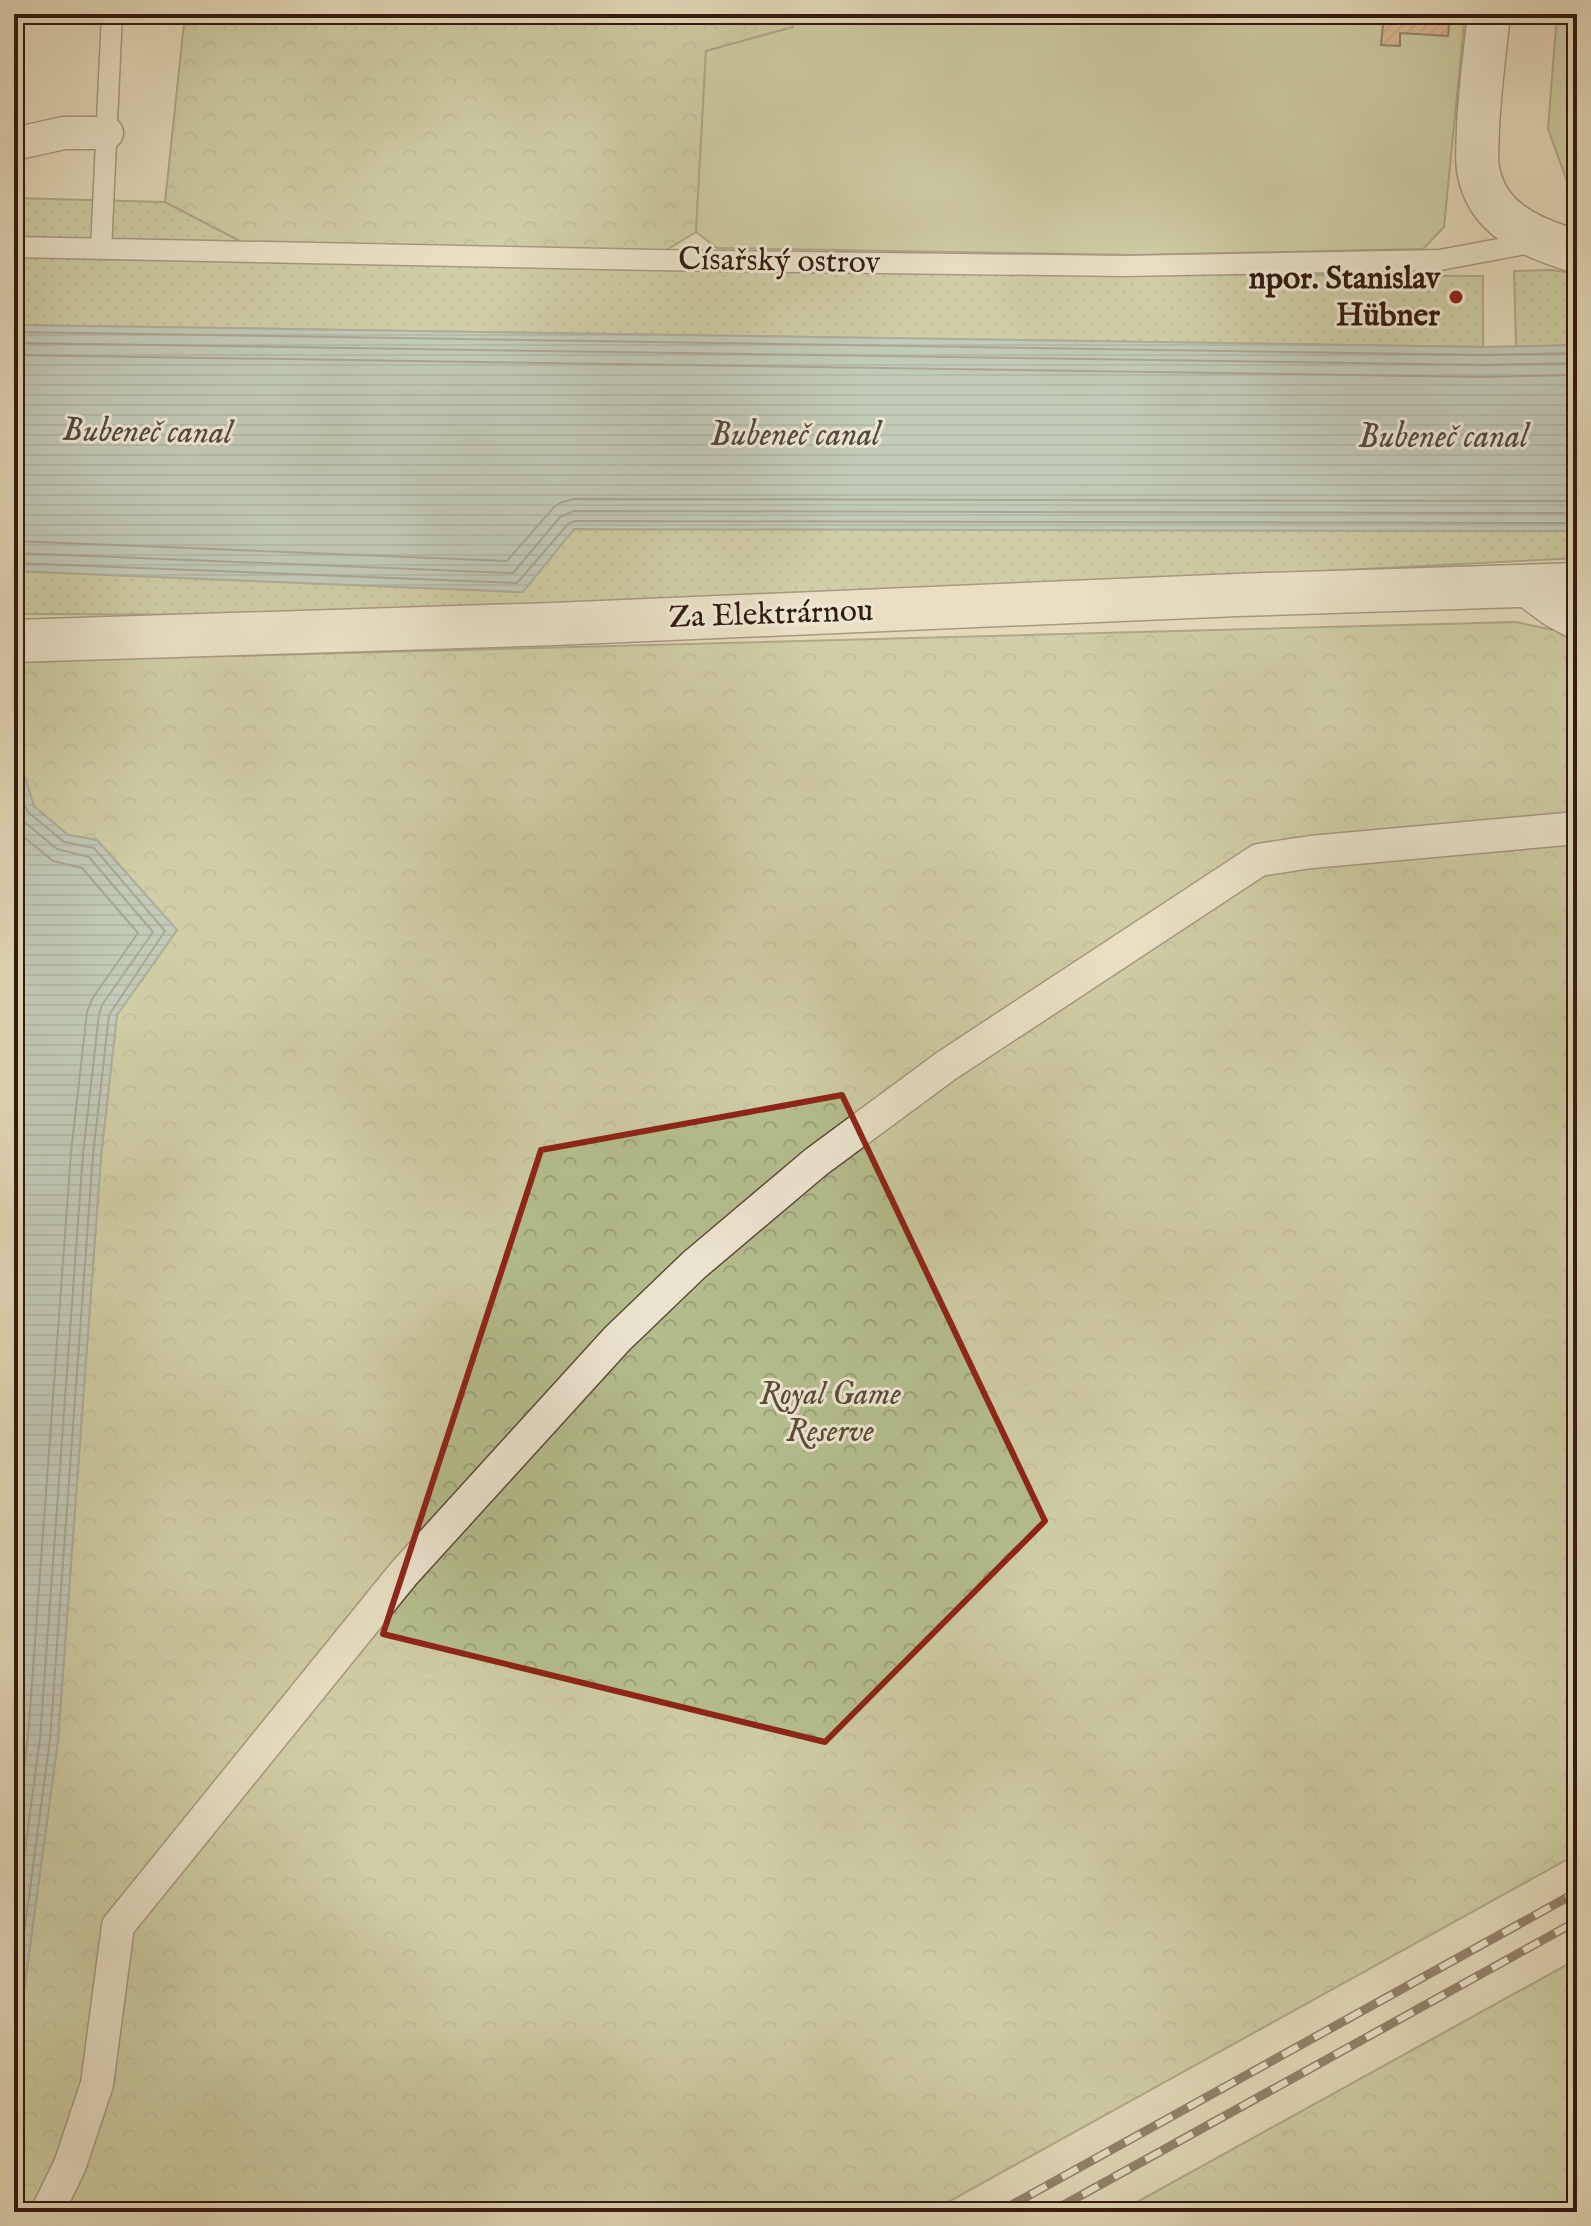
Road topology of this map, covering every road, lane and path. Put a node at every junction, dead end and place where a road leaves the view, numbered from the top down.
1 (1489, 14) edge
2 (112, 15) edge
3 (107, 133) junction
4 (14, 144) edge
5 (1565, 243) edge
6 (14, 247) edge
7 (101, 249) junction
8 (1577, 584) edge
9 (1528, 586) junction
10 (1577, 618) edge
11 (14, 641) edge
12 (1577, 828) edge
13 (47, 2212) edge

1 - 5 street, Císařský ostrov
2 - 3 lane
3 - 4 street
3 - 7 lane
5 - 7 lane, Císařský ostrov
6 - 7 lane, Císařský ostrov
8 - 9 street, Za Elektrárnou
9 - 10 street
9 - 11 street, Za Elektrárnou
12 - 13 street

